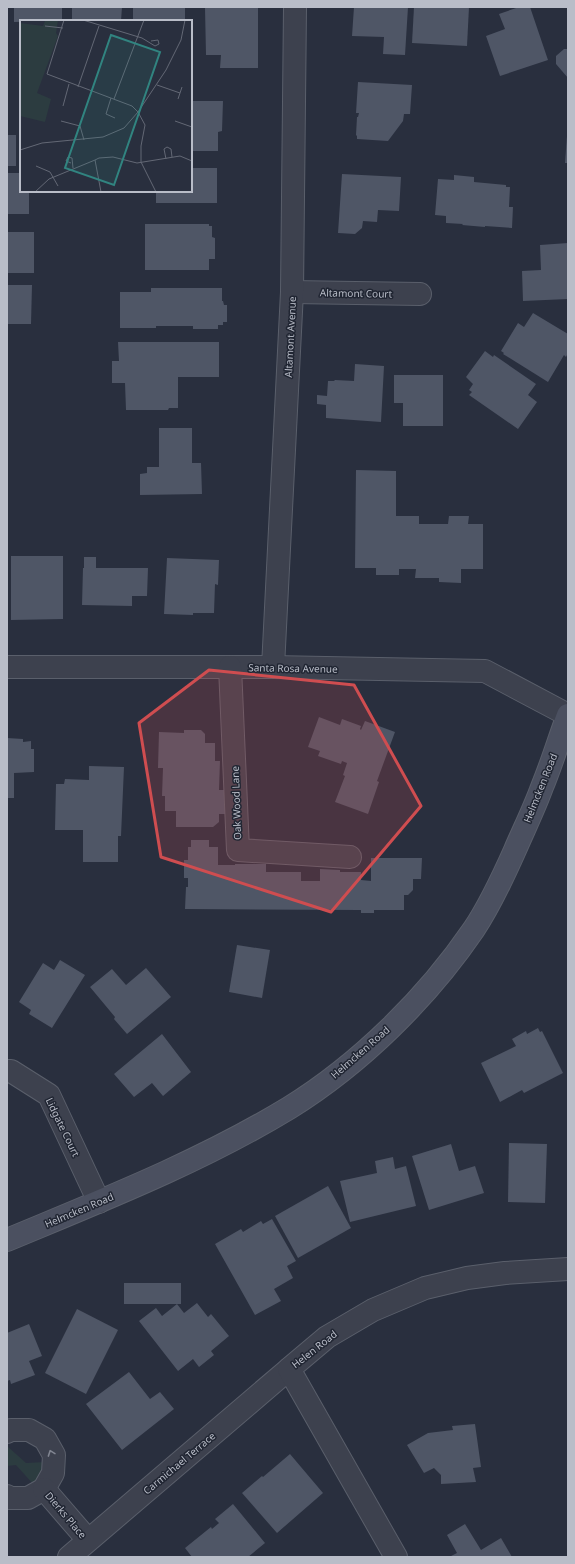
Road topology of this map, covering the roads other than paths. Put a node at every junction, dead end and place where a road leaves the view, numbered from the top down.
1 (295, 7) edge
2 (292, 292) junction
3 (420, 294) dead end
4 (7, 667) edge
5 (230, 667) junction
6 (273, 667) junction
7 (568, 715) edge
8 (350, 857) dead end
9 (7, 1070) edge
10 (99, 1202) junction
11 (7, 1240) edge
12 (568, 1269) edge
13 (289, 1369) junction
14 (7, 1432) edge
15 (44, 1489) junction
16 (7, 1496) edge
17 (88, 1540) junction
18 (69, 1557) edge
19 (396, 1557) edge

1 - 2 street, Altamont Avenue
2 - 3 street, Altamont Court
2 - 6 street, Altamont Avenue
4 - 5 street, Santa Rosa Avenue
5 - 6 street, Santa Rosa Avenue
5 - 8 street, Oak Wood Lane
6 - 7 street, Santa Rosa Avenue
7 - 10 main road, Helmcken Road
9 - 10 street, Lidgate Court
10 - 11 main road, Helmcken Road
12 - 13 street, Helen Road
13 - 17 street, Carmichael Terrace
13 - 19 street, Helen Road
15 -> 14 street, Dierks Place
15 - 16 street, Dierks Place
15 - 17 street, Dierks Place
17 - 18 street, Carmichael Terrace

